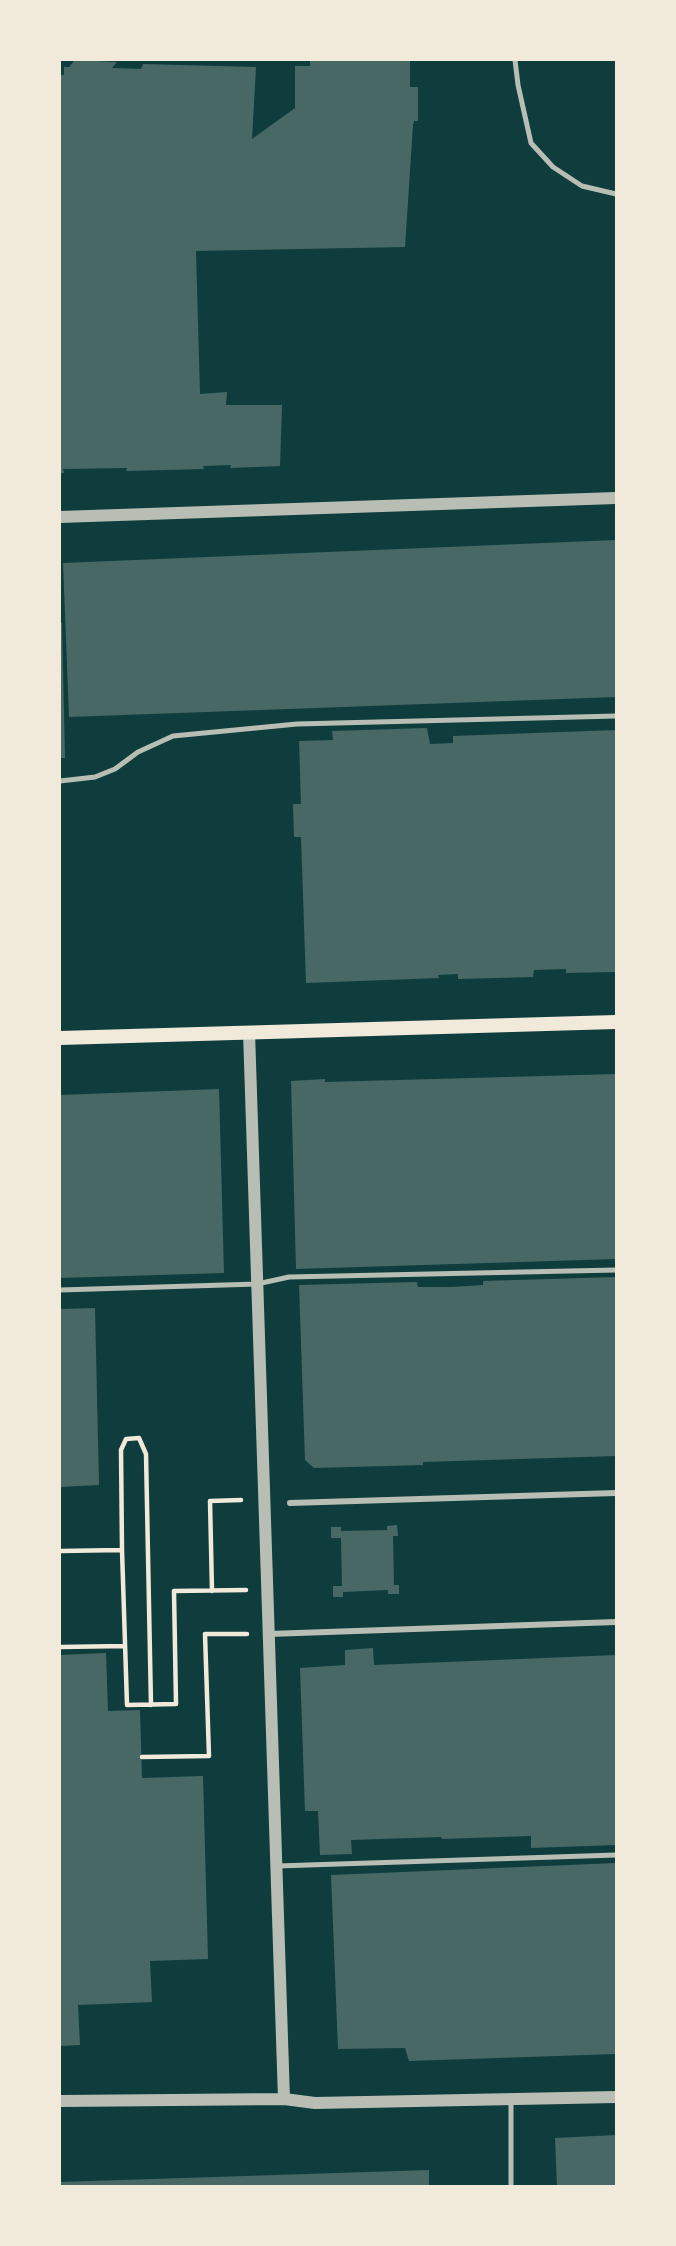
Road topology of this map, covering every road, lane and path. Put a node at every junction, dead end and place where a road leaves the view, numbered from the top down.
1 (515, 60) edge
2 (617, 194) edge
3 (617, 498) edge
4 (60, 517) edge
5 (617, 716) edge
6 (60, 781) edge
7 (617, 1022) edge
8 (249, 1032) junction
9 (60, 1038) edge
10 (617, 1270) edge
11 (257, 1284) junction
12 (60, 1290) edge
13 (617, 1493) edge
14 (241, 1500) dead end
15 (290, 1503) dead end
16 (60, 1550) edge
17 (122, 1550) junction
18 (268, 1590) junction
19 (212, 1591) junction
20 (617, 1622) edge
21 (269, 1633) junction
22 (124, 1646) junction
23 (60, 1647) edge
24 (151, 1705) junction
25 (142, 1757) dead end
26 (617, 1855) edge
27 (277, 1866) junction
28 (617, 2097) edge
29 (285, 2099) junction
30 (60, 2101) edge
31 (511, 2101) junction
32 (511, 2186) edge

1 - 2 lane
3 - 4 street
5 - 6 lane
7 - 8 main road
8 - 9 main road
8 - 11 street
10 - 11 lane
11 - 12 lane
11 - 18 street
13 - 15 street
14 - 19 path
16 - 17 path
17 - 22 path
17 - 24 path
18 - 19 path
18 - 21 street
19 - 24 path
20 - 21 street
21 - 25 path
21 - 27 street
22 - 23 path
22 - 24 path
26 - 27 lane
27 - 29 street
28 - 31 street
29 - 30 street
29 - 31 street
31 - 32 lane

